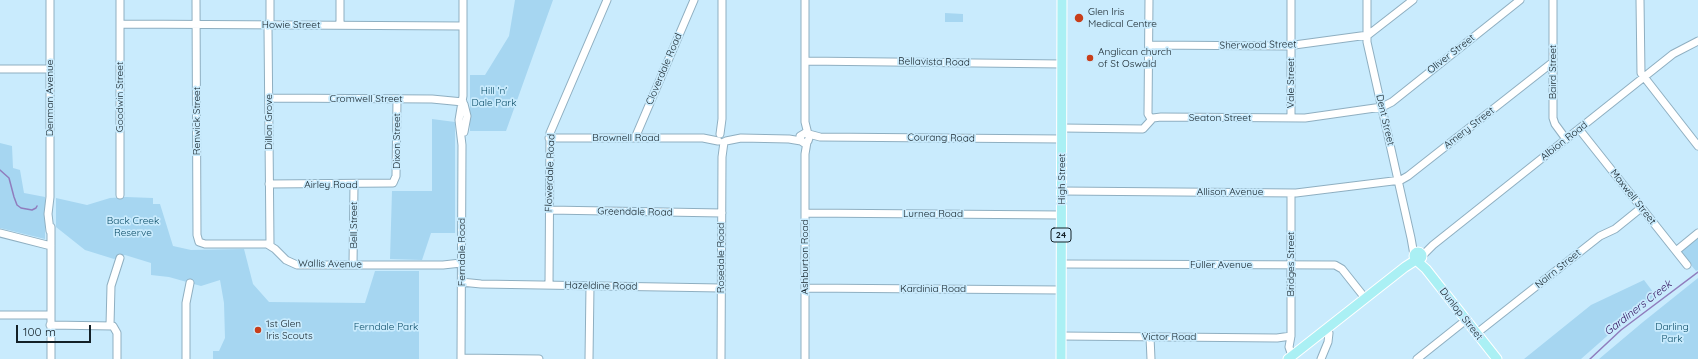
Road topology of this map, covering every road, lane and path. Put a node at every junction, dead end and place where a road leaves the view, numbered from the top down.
1 (50, 0) edge
2 (120, 0) edge
3 (196, 0) edge
4 (270, 0) edge
5 (340, 0) edge
6 (463, 0) edge
7 (607, 0) edge
8 (694, 0) edge
9 (722, 0) edge
10 (806, 0) edge
11 (1062, 0) edge
12 (1149, 0) edge
13 (1291, 0) edge
14 (1368, 0) edge
15 (1413, 0) edge
16 (1520, 0) edge
17 (1553, 0) edge
18 (1640, 0) edge
19 (1367, 21) junction
20 (120, 24) junction
21 (196, 25) junction
22 (269, 25) junction
23 (340, 25) junction
24 (463, 26) junction
25 (1380, 26) junction
26 (1367, 35) junction
27 (1698, 41) edge
28 (1148, 45) junction
29 (1292, 45) junction
30 (805, 61) junction
31 (1553, 62) junction
32 (1062, 64) junction
33 (0, 69) edge
34 (50, 69) junction
35 (1538, 74) junction
36 (1644, 78) junction
37 (1553, 79) junction
38 (269, 98) junction
39 (397, 99) junction
40 (463, 100) junction
41 (1382, 107) junction
42 (1291, 118) junction
43 (1151, 120) junction
44 (1062, 128) junction
45 (1579, 129) junction
46 (549, 138) junction
47 (635, 138) junction
48 (722, 138) junction
49 (805, 138) junction
50 (1062, 139) junction
51 (1566, 139) junction
52 (1698, 146) edge
53 (1398, 181) junction
54 (394, 183) joint
55 (269, 184) junction
56 (354, 185) junction
57 (1062, 191) junction
58 (1292, 193) junction
59 (120, 195) dead end
60 (1641, 208) junction
61 (549, 210) junction
62 (722, 213) junction
63 (805, 213) junction
64 (1062, 215) junction
65 (0, 234) edge
66 (1698, 234) edge
67 (270, 245) junction
68 (51, 246) junction
69 (1676, 252) junction
70 (1417, 257) junction
71 (120, 258) dead end
72 (1061, 264) junction
73 (353, 265) junction
74 (1687, 265) dead end
75 (461, 266) junction
76 (1291, 266) junction
77 (190, 283) dead end
78 (461, 284) junction
79 (549, 285) junction
80 (590, 286) junction
81 (721, 288) junction
82 (805, 288) junction
83 (1061, 290) junction
84 (1365, 298) junction
85 (0, 315) edge
86 (50, 315) junction
87 (1466, 320) junction
88 (50, 326) junction
89 (110, 326) junction
90 (1327, 328) junction
91 (1477, 333) junction
92 (1061, 336) junction
93 (1150, 337) junction
94 (1291, 339) junction
95 (1293, 355) edge
96 (461, 358) edge
97 (51, 359) edge
98 (117, 359) edge
99 (186, 359) edge
100 (539, 359) edge
101 (589, 359) edge
102 (721, 359) edge
103 (805, 359) edge
104 (1062, 359) edge
105 (1150, 359) edge
106 (1321, 359) edge
107 (1417, 359) edge
108 (1497, 359) edge

1 - 34 street, Denman Avenue
2 - 20 street, Goodwin Street
3 - 21 street, Renwick Street
4 - 22 street, Dillon Grove
5 - 23 street
6 - 24 street, Ferndale Road
7 - 46 street, Flowerdale Road
8 - 47 street, Cloverdale Road
9 - 48 street, Rosedale Road
10 - 30 street, Ashburton Road
11 - 32 main road, High Street / 24
12 - 28 street
13 - 29 street, Vale Street
14 - 19 street, Dent Street
15 - 25 street
16 - 41 street, Oliver Street
17 - 31 street, Baird Street
18 - 36 street
19 - 25 street
19 - 26 street, Dent Street
20 - 21 street, Howie Street
20 - 59 street, Goodwin Street
21 - 22 street, Howie Street
21 - 67 street, Renwick Street
22 - 23 street, Howie Street
22 - 38 street, Dillon Grove
23 - 24 street, Howie Street
24 - 40 street, Ferndale Road
25 - 26 street
26 - 29 street, Sherwood Street
26 - 41 street, Dent Street
27 - 36 street, Albion Road
28 - 29 street, Sherwood Street
28 - 43 street
29 - 42 street, Vale Street
30 - 32 street, Bellavista Road
30 - 49 street, Ashburton Road
31 - 35 street, Amery Street
31 - 37 street, Baird Street
32 - 44 main road, High Street / 24
33 - 34 street
34 - 68 street, Denman Avenue
35 - 37 street
35 - 53 street, Amery Street
36 - 45 street, Albion Road
36 - 52 street
37 - 51 street, Baird Street
38 - 39 street, Cromwell Street
38 - 55 street, Dillon Grove
39 - 40 street, Cromwell Street
39 - 54 street, Dixon Street
40 - 75 street, Ferndale Road
41 - 42 street, Seaton Street
41 - 53 street, Dent Street
42 - 43 street, Seaton Street
43 - 44 street, Seaton Street
44 - 50 main road, High Street / 24
45 - 51 street, Albion Road
45 - 60 street, Maxwell Street
46 - 47 street, Brownell Road
46 - 61 street, Flowerdale Road
47 - 48 street, Brownell Road
48 - 49 street, Brownell Road
48 - 62 street, Rosedale Road
49 - 50 street, Courang Road
49 - 63 street, Ashburton Road
50 - 57 main road, High Street / 24
51 - 70 street, Albion Road
53 - 58 street, Allison Avenue
53 - 70 street, Dent Street
54 - 56 street, Airley Road
55 - 56 street, Airley Road
55 - 67 street, Dillon Grove
56 - 73 street, Bell Street
57 - 58 street, Allison Avenue
57 - 64 main road, High Street / 24
58 - 76 street, Bridges Street
60 - 69 street, Maxwell Street
60 - 91 street, Nairn Street
61 - 62 street, Greendale Road
61 - 79 street, Flowerdale Road
62 - 81 street, Rosedale Road
63 - 64 street, Lurnea Road
63 - 82 street, Ashburton Road
64 - 72 main road, High Street / 24
65 - 68 street
66 - 69 street
67 - 73 street, Wallis Avenue
68 - 86 street, Denman Avenue
69 - 74 street, Maxwell Street
70 - 84 main road, Albion Road
70 - 87 main road, Dunlop Street
71 - 89 street
72 - 76 street, Fuller Avenue
72 - 83 main road, High Street / 24
73 - 75 street, Wallis Avenue
75 - 78 street, Ferndale Road
76 - 84 street, Fuller Avenue
76 - 94 street, Bridges Street
77 - 99 street
78 - 79 street, Hazeldine Road
78 - 96 street, Ferndale Road
79 - 80 street, Hazeldine Road
80 - 81 street, Hazeldine Road
80 - 101 street
81 - 102 street, Rosedale Road
82 - 83 street, Kardinia Road
82 - 103 street, Ashburton Road
83 - 92 main road, High Street / 24
84 - 90 main road, Albion Road
85 - 86 street
86 - 88 street, Denman Avenue
87 - 91 main road, Dunlop Street
87 - 107 street
88 - 89 street
88 - 97 street, Denman Avenue
89 - 98 street
90 - 95 main road, Albion Road
90 - 106 street
91 - 108 main road, Dunlop Street
92 - 93 street, Victor Road
92 - 104 main road, High Street / 24
93 - 94 street, Victor Road
93 - 105 street
94 - 95 street, Bridges Street
96 - 100 street

